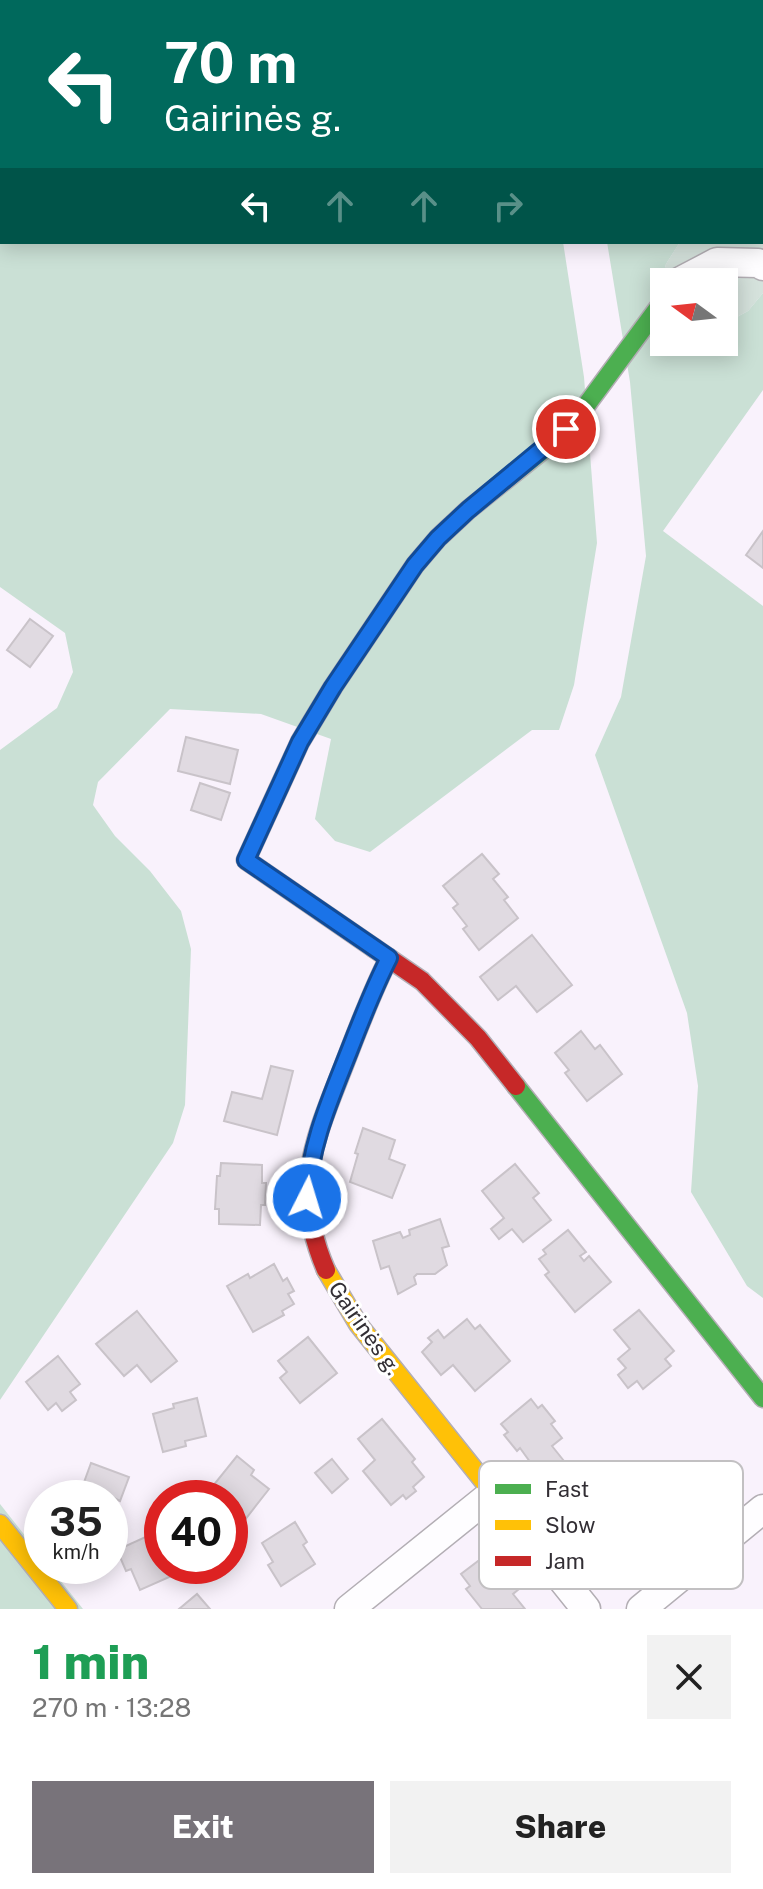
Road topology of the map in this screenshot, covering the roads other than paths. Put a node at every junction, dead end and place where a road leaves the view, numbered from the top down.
1 (763, 266) edge
2 (706, 268) edge
3 (650, 319) edge
4 (389, 958) junction
5 (763, 1398) edge
6 (479, 1476) edge
7 (479, 1504) edge
8 (763, 1509) edge
9 (0, 1524) edge
10 (743, 1525) edge
11 (570, 1589) edge
12 (665, 1589) edge
13 (68, 1609) edge
14 (349, 1609) edge
15 (586, 1609) edge
16 (641, 1609) edge

1 - 2 street
3 - 4 street
4 - 5 street
4 - 6 street, Gairinės g.
7 - 14 street
8 - 10 street
9 - 13 street
11 - 15 street, Gairinės g.
12 - 16 street

